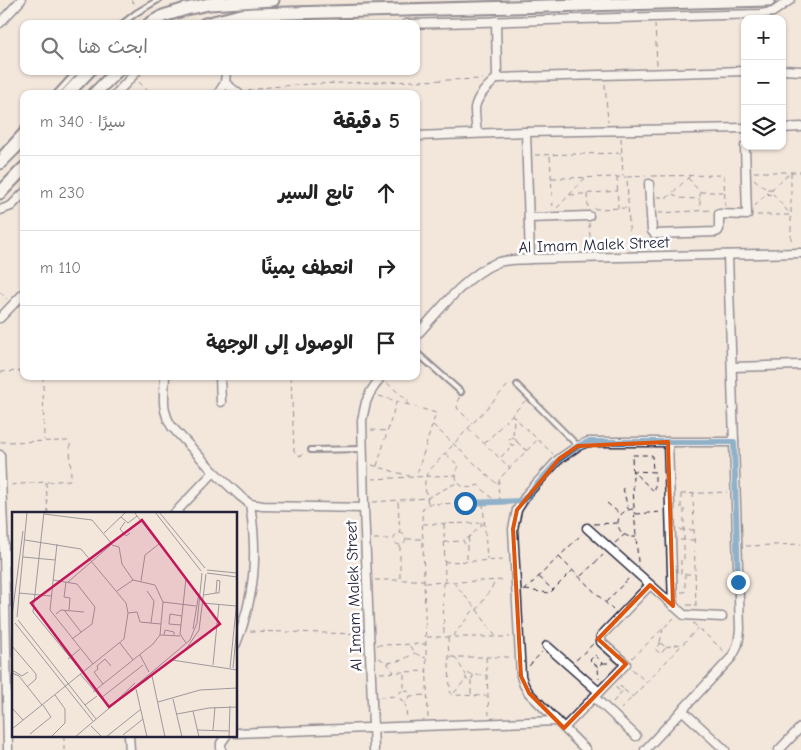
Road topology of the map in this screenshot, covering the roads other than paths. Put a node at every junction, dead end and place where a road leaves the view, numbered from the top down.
1 (21, 0) edge
2 (158, 0) edge
3 (273, 0) edge
4 (769, 0) edge
5 (790, 0) edge
6 (246, 1) edge
7 (425, 5) edge
8 (127, 20) edge
9 (156, 20) edge
10 (221, 20) edge
11 (496, 21) junction
12 (0, 23) edge
13 (420, 24) edge
14 (786, 70) edge
15 (801, 70) edge
16 (741, 71) edge
17 (73, 75) edge
18 (85, 75) edge
19 (113, 75) edge
20 (134, 75) edge
21 (226, 75) edge
22 (497, 78) junction
23 (225, 82) junction
24 (60, 90) edge
25 (71, 90) edge
26 (98, 90) edge
27 (120, 90) edge
28 (220, 90) edge
29 (234, 90) edge
30 (801, 127) edge
31 (741, 128) edge
32 (786, 128) edge
33 (526, 132) junction
34 (477, 133) junction
35 (20, 134) edge
36 (420, 136) edge
37 (20, 142) edge
38 (745, 150) edge
39 (2, 156) edge
40 (20, 172) edge
41 (649, 184) dead end
42 (0, 193) edge
43 (20, 197) edge
44 (0, 210) edge
45 (589, 216) road end
46 (529, 218) junction
47 (801, 253) edge
48 (728, 255) junction
49 (530, 259) junction
50 (20, 297) edge
51 (0, 318) edge
52 (420, 332) edge
53 (420, 356) edge
54 (801, 365) edge
55 (732, 367) junction
56 (165, 380) edge
57 (220, 380) edge
58 (378, 380) edge
59 (517, 385) road end
60 (461, 392) road end
61 (221, 402) dead end
62 (668, 442) junction
63 (734, 442) junction
64 (578, 446) junction
65 (363, 449) junction
66 (310, 450) road end
67 (0, 455) edge
68 (214, 472) junction
69 (1, 486) edge
70 (250, 504) junction
71 (364, 505) junction
72 (176, 512) edge
73 (587, 528) road end
74 (4, 579) junction
75 (12, 580) edge
76 (650, 585) junction
77 (673, 606) junction
78 (722, 617) dead end
79 (238, 639) edge
80 (547, 646) road end
81 (596, 695) junction
82 (682, 710) junction
83 (557, 721) junction
84 (801, 726) edge
85 (372, 728) junction
86 (564, 728) junction
87 (238, 734) edge
88 (636, 736) dead end
89 (224, 738) edge
90 (8, 750) edge
91 (221, 750) edge
92 (374, 750) edge
93 (586, 750) edge
94 (645, 750) edge
95 (725, 750) edge
96 (779, 750) edge

1 - 12 street
2 - 8 lane
3 - 6 main road
4 - 7 main road
5 - 11 street
6 - 9 main road
7 - 10 main road
11 - 13 street
11 - 22 street
14 - 15 street
16 - 22 street
17 - 24 lane
18 - 25 main road
19 - 26 main road
20 - 27 street
21 - 23 street
22 - 34 street
23 - 28 street
23 - 29 street
30 - 32 street
31 - 33 street
33 - 34 street
33 - 46 street
34 - 36 street
35 - 39 lane
37 - 39 main road
38 - 41 street
40 - 42 main road
43 - 44 street
45 - 46 street
46 - 49 street
47 - 48 street, Al Imam Malek Street
48 - 49 street, Al Imam Malek Street
48 - 55 street
49 - 52 street, Al Imam Malek Street
50 - 51 street
53 - 60 lane
54 - 55 street
55 - 63 street
56 - 68 street
57 - 61 street
58 - 65 street, Al Imam Malek Street
59 - 64 lane
62 - 63 street
62 - 64 street
62 - 77 street
63 - 82 street
64 - 83 street
65 - 66 lane
65 - 71 street, Al Imam Malek Street
67 - 69 street
68 - 70 street
68 - 72 street
69 - 74 street
70 - 71 street
70 - 79 street
71 - 85 street, Al Imam Malek Street
73 - 76 street
74 - 75 street
74 - 90 street
76 - 77 street
76 - 81 street
77 - 78 street
80 - 81 street
81 - 86 street
81 - 88 street
82 - 94 street
82 - 95 street
83 - 85 street
83 - 86 street
84 - 96 street
85 - 87 street
85 - 92 street, Al Imam Malek Street
86 - 93 street
89 - 91 street

